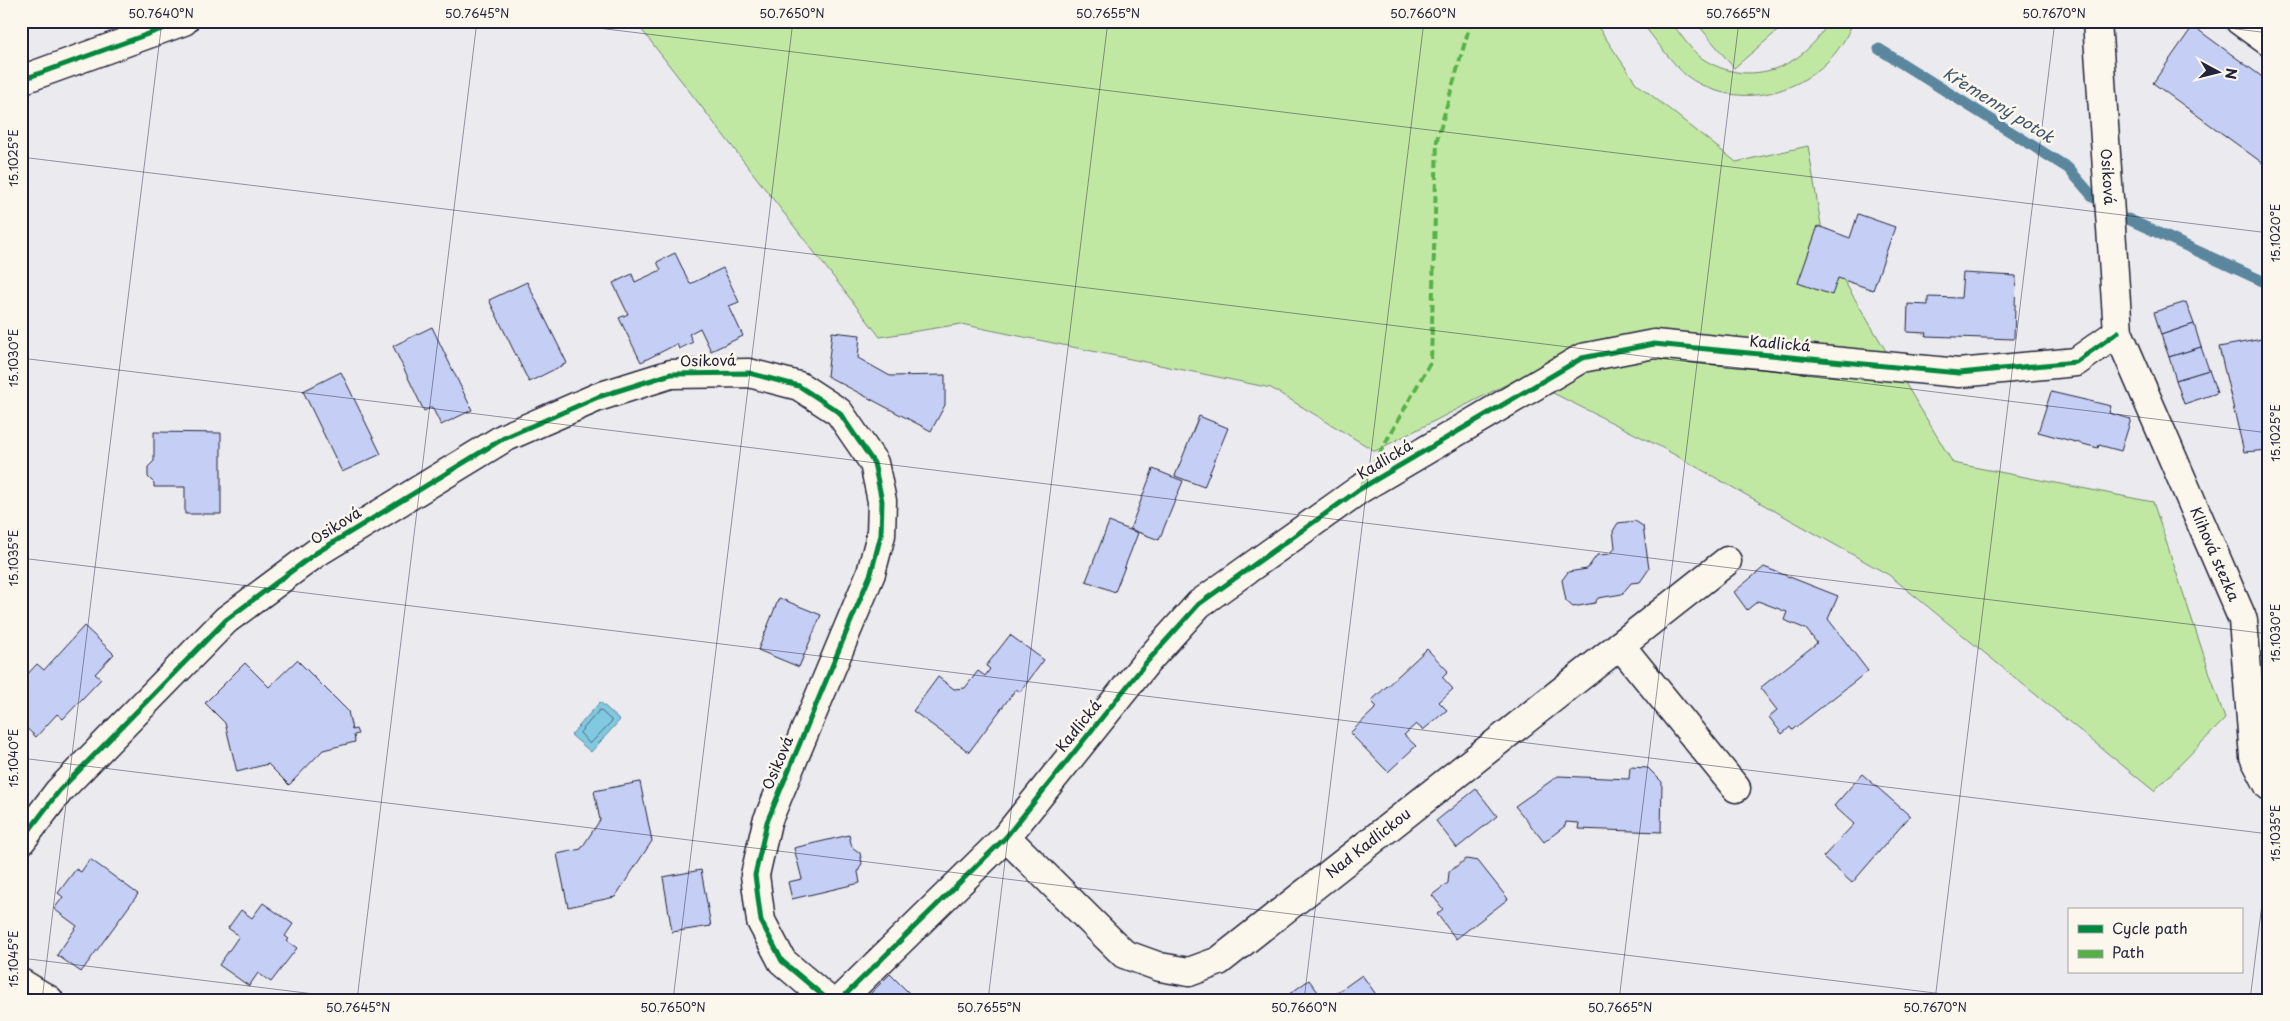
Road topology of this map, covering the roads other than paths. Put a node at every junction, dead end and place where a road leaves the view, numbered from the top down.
1 (184, 21) edge
2 (2097, 21) edge
3 (2240, 21) edge
4 (2269, 42) edge
5 (21, 80) edge
6 (2118, 332) junction
7 (1727, 561) dead end
8 (1620, 645) junction
9 (2269, 786) edge
10 (1736, 788) dead end
11 (1006, 837) junction
12 (21, 841) edge
13 (21, 983) edge
14 (49, 1000) edge
15 (828, 1000) edge
16 (840, 1000) edge

1 - 5 street
2 - 6 street, Osiková
3 - 4 street
6 - 9 street, Klihová stezka
6 - 11 street, Kadlická
7 - 8 street, Nad Kadlickou
8 - 10 street
8 - 11 street, Nad Kadlickou
11 - 16 street, Kadlická
12 - 15 street, Osiková
13 - 14 street

